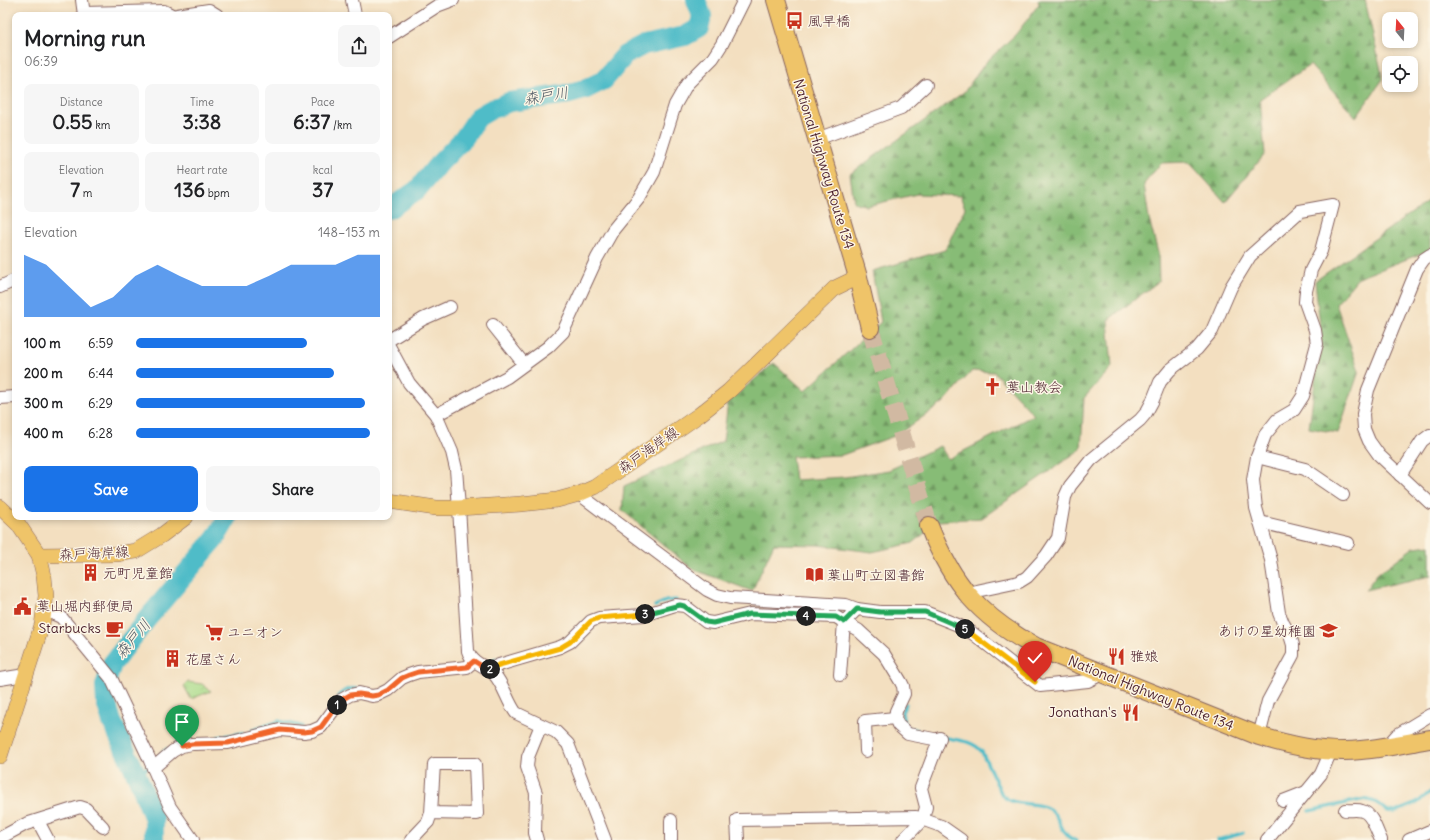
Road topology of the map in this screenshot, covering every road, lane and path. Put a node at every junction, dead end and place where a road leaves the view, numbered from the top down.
1 (82, 0) edge
2 (352, 0) edge
3 (453, 0) edge
4 (744, 0) edge
5 (776, 0) edge
6 (84, 12) edge
7 (137, 12) edge
8 (166, 12) edge
9 (196, 12) edge
10 (212, 12) edge
11 (354, 12) edge
12 (392, 35) edge
13 (926, 85) dead end
14 (817, 139) junction
15 (1430, 255) edge
16 (858, 277) junction
17 (12, 281) edge
18 (0, 287) edge
19 (450, 307) dead end
20 (493, 325) dead end
21 (870, 328) tunnel mouth
22 (392, 338) edge
23 (392, 352) edge
24 (524, 364) junction
25 (12, 397) edge
26 (0, 398) edge
27 (436, 415) junction
28 (1430, 435) edge
29 (1257, 457) junction
30 (1400, 475) junction
31 (579, 494) junction
32 (1343, 495) dead end
33 (392, 501) edge
34 (1430, 503) edge
35 (0, 507) edge
36 (459, 508) junction
37 (12, 518) edge
38 (14, 520) edge
39 (182, 520) edge
40 (1260, 522) junction
41 (929, 526) tunnel mouth
42 (1348, 543) dead end
43 (40, 555) junction
44 (967, 593) junction
45 (45, 610) junction
46 (856, 610) junction
47 (845, 621) junction
48 (474, 661) junction
49 (488, 670) junction
50 (1102, 674) junction
51 (26, 675) junction
52 (840, 675) dead end
53 (0, 679) edge
54 (1430, 715) edge
55 (895, 718) junction
56 (541, 725) junction
57 (1259, 736) junction
58 (1430, 739) edge
59 (1387, 746) junction
60 (866, 751) dead end
61 (1331, 751) junction
62 (0, 756) edge
63 (151, 764) junction
64 (1308, 792) junction
65 (1283, 801) dead end
66 (1345, 810) dead end
67 (431, 812) junction
68 (923, 819) junction
69 (671, 820) dead end
70 (38, 821) junction
71 (103, 827) dead end
72 (1430, 831) edge
73 (0, 838) edge
74 (413, 839) edge
75 (48, 840) edge
76 (192, 840) edge
77 (537, 840) edge
78 (605, 840) edge
79 (671, 840) edge
80 (738, 840) edge
81 (903, 840) edge
82 (961, 840) edge
83 (1267, 840) edge
84 (1381, 840) edge
85 (1409, 840) edge

1 - 6 street
2 - 11 street
3 - 12 street
4 - 24 street
5 - 14 highway, National Highway Route 134
7 - 8 street
9 - 10 street
13 - 14 street
14 - 16 highway, National Highway Route 134
15 - 30 street
16 - 21 highway, National Highway Route 134
16 - 31 main road, 森戸海岸線
17 - 18 street
19 - 22 street
20 - 24 street
23 - 27 street
24 - 27 street
25 - 26 street
27 - 36 street
28 - 30 street
29 - 32 street
29 - 40 street
29 - 44 street
30 - 34 street
31 - 36 main road, 森戸海岸線
31 - 46 street
33 - 36 main road, 森戸海岸線
35 - 37 main road, 森戸海岸線
36 - 48 street
38 - 43 main road, 森戸海岸線
39 - 43 main road, 森戸海岸線
40 - 42 street
40 - 57 street
41 - 44 highway, National Highway Route 134
43 - 45 main road, 森戸海岸線
44 - 50 highway, National Highway Route 134
45 - 51 main road, 森戸海岸線
45 - 63 street
46 - 47 street
46 - 50 street
47 - 49 street
47 - 52 street
47 - 55 street
48 - 49 street
48 - 63 street
49 - 56 street
50 - 57 highway, National Highway Route 134
51 - 53 street
51 - 62 main road, 森戸海岸線
54 - 59 street
55 - 60 street
55 - 68 street
56 - 77 street
56 - 78 street
57 - 61 highway, National Highway Route 134
58 - 59 highway, National Highway Route 134
59 - 61 highway, National Highway Route 134
61 - 64 street
63 - 76 street
64 - 65 street
64 - 83 street
66 - 84 street
67 - 67 street
67 - 74 street
68 - 80 street
68 - 81 street
68 - 82 street
69 - 79 street
70 - 71 street
70 - 73 street
70 - 75 street
72 - 85 street

